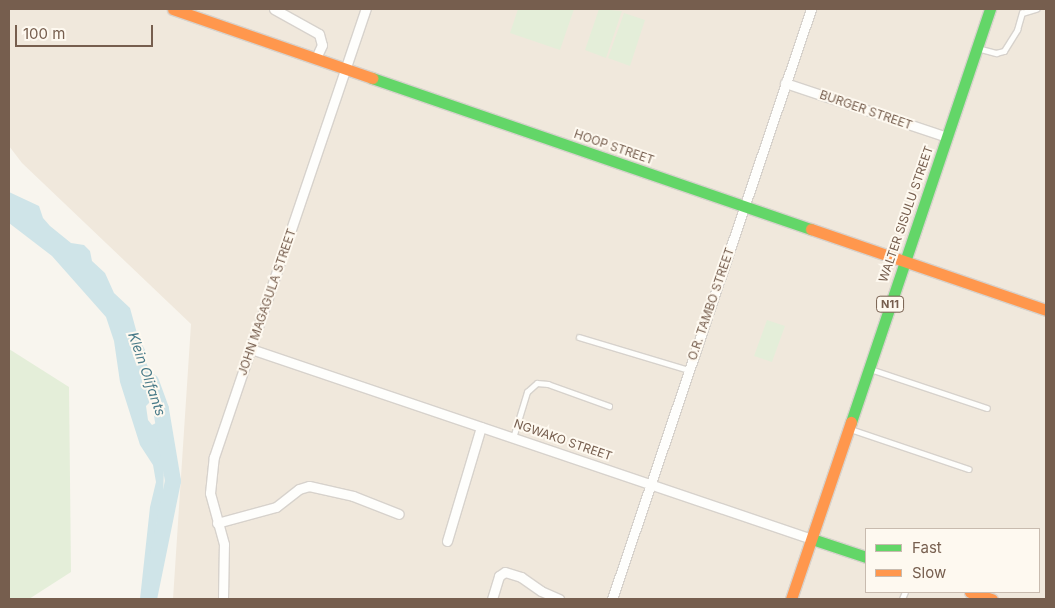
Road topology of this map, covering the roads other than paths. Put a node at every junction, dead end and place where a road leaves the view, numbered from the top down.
1 (173, 9) edge
2 (274, 9) edge
3 (366, 9) edge
4 (811, 9) edge
5 (990, 9) edge
6 (1036, 9) edge
7 (977, 48) junction
8 (316, 58) junction
9 (345, 69) junction
10 (786, 83) junction
11 (947, 137) junction
12 (744, 207) junction
13 (904, 262) junction
14 (1046, 310) edge
15 (578, 337) dead end
16 (251, 349) junction
17 (869, 368) junction
18 (689, 370) junction
19 (609, 406) dead end
20 (987, 408) dead end
21 (481, 427) junction
22 (849, 428) junction
23 (513, 438) junction
24 (969, 469) dead end
25 (650, 485) junction
26 (399, 514) dead end
27 (217, 523) junction
28 (812, 539) junction
29 (447, 541) dead end
30 (865, 557) edge
31 (973, 593) edge
32 (224, 599) edge
33 (492, 599) edge
34 (559, 599) edge
35 (612, 599) edge
36 (791, 599) edge
37 (992, 599) edge

1 - 8 main road, HOOP STREET
2 - 8 street
3 - 9 street, JOHN MAGAGULA STREET
4 - 10 street, O.R. TAMBO STREET
5 - 7 main road, WALTER SISULU STREET / N11
6 - 7 lane
7 - 11 main road, WALTER SISULU STREET / N11
8 - 9 main road, HOOP STREET
9 - 12 main road, HOOP STREET
9 - 16 street, JOHN MAGAGULA STREET
10 - 11 street, BURGER STREET
10 - 12 street, O.R. TAMBO STREET
11 - 13 main road, WALTER SISULU STREET / N11
12 - 13 main road, HOOP STREET
12 - 18 street, O.R. TAMBO STREET
13 - 14 main road, HOOP STREET
13 - 17 main road, WALTER SISULU STREET / N11
15 - 18 lane
16 - 21 street, NGWAKO STREET
16 - 27 street, JOHN MAGAGULA STREET
17 - 20 lane
17 - 22 main road, WALTER SISULU STREET / N11
18 - 25 street, O.R. TAMBO STREET
19 - 23 lane
21 - 23 street, NGWAKO STREET
21 - 29 street
22 - 24 lane
22 - 28 main road, WALTER SISULU STREET / N11
23 - 25 street, NGWAKO STREET
25 - 28 street, NGWAKO STREET
25 - 35 street, O.R. TAMBO STREET
26 - 27 street
27 - 32 street, JOHN MAGAGULA STREET
28 - 30 main road, NGWAKO STREET
28 - 36 main road, WALTER SISULU STREET / N11
31 - 37 main road
33 - 34 street

